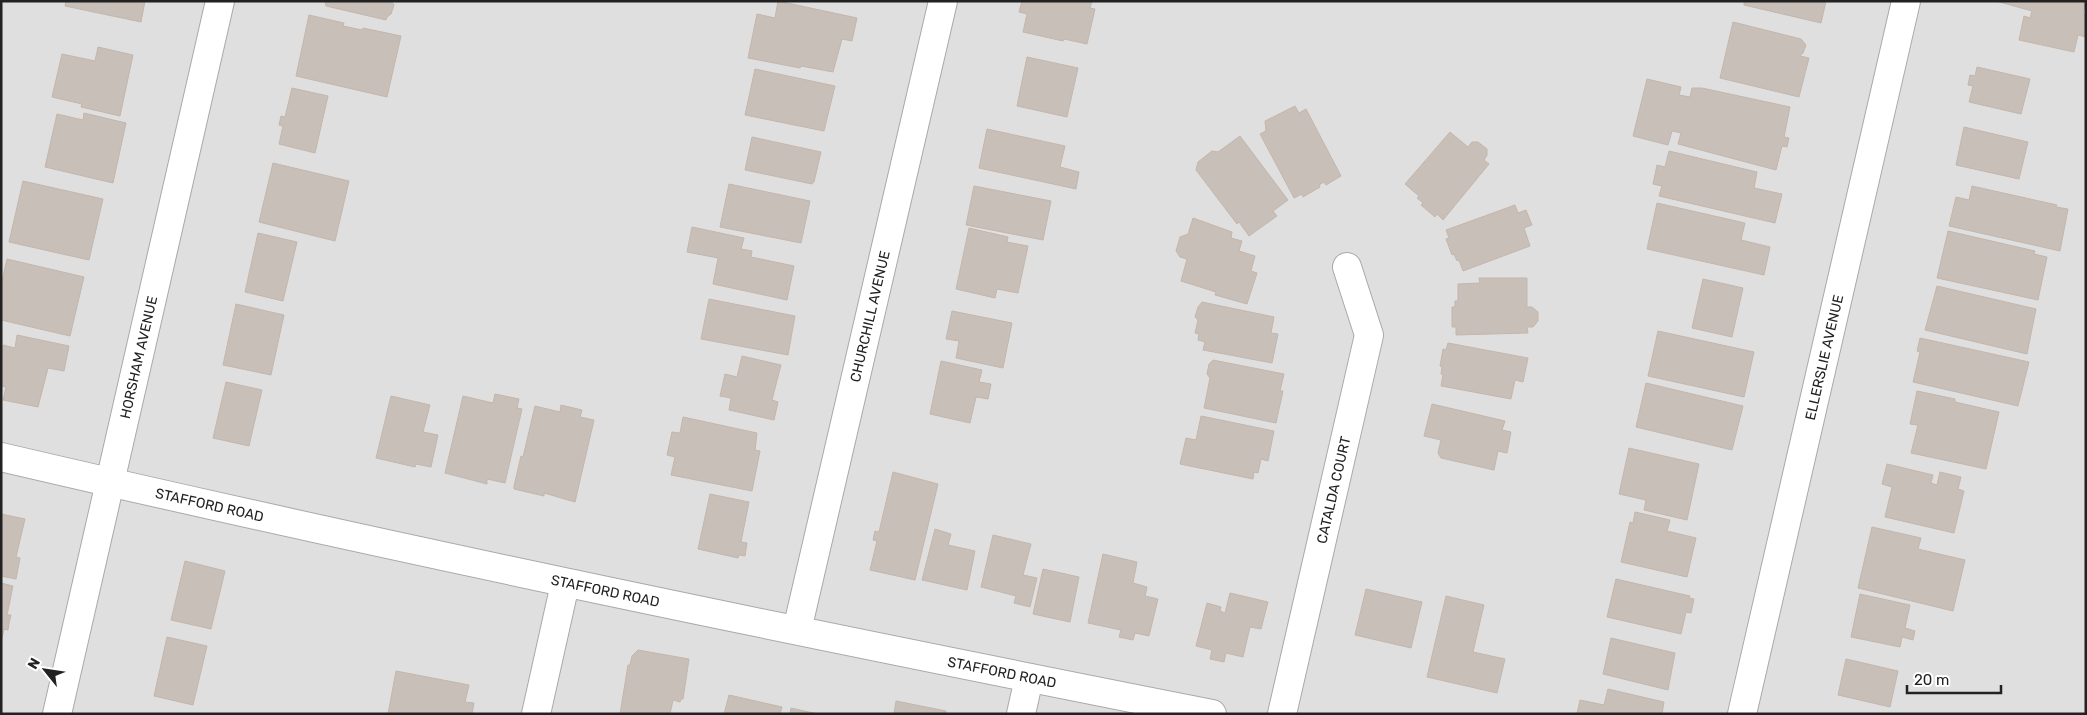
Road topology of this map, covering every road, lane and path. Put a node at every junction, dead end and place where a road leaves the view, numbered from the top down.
1 (220, 1) edge
2 (943, 1) edge
3 (1906, 1) edge
4 (1347, 267) dead end
5 (1, 457) edge
6 (109, 483) junction
7 (565, 584) junction
8 (798, 630) junction
9 (1029, 678) junction
10 (57, 714) edge
11 (536, 714) edge
12 (1021, 714) edge
13 (1212, 714) edge
14 (1282, 714) edge
15 (1742, 714) edge

1 - 6 street, HORSHAM AVENUE
2 - 8 street, CHURCHILL AVENUE
3 - 15 street, ELLERSLIE AVENUE
4 - 14 street, CATALDA COURT
5 - 6 street, STAFFORD ROAD
6 - 7 street, STAFFORD ROAD
6 - 10 street, HORSHAM AVENUE
7 - 8 street, STAFFORD ROAD
7 - 11 street
8 - 9 street, STAFFORD ROAD
9 - 12 street
9 - 13 street, STAFFORD ROAD

